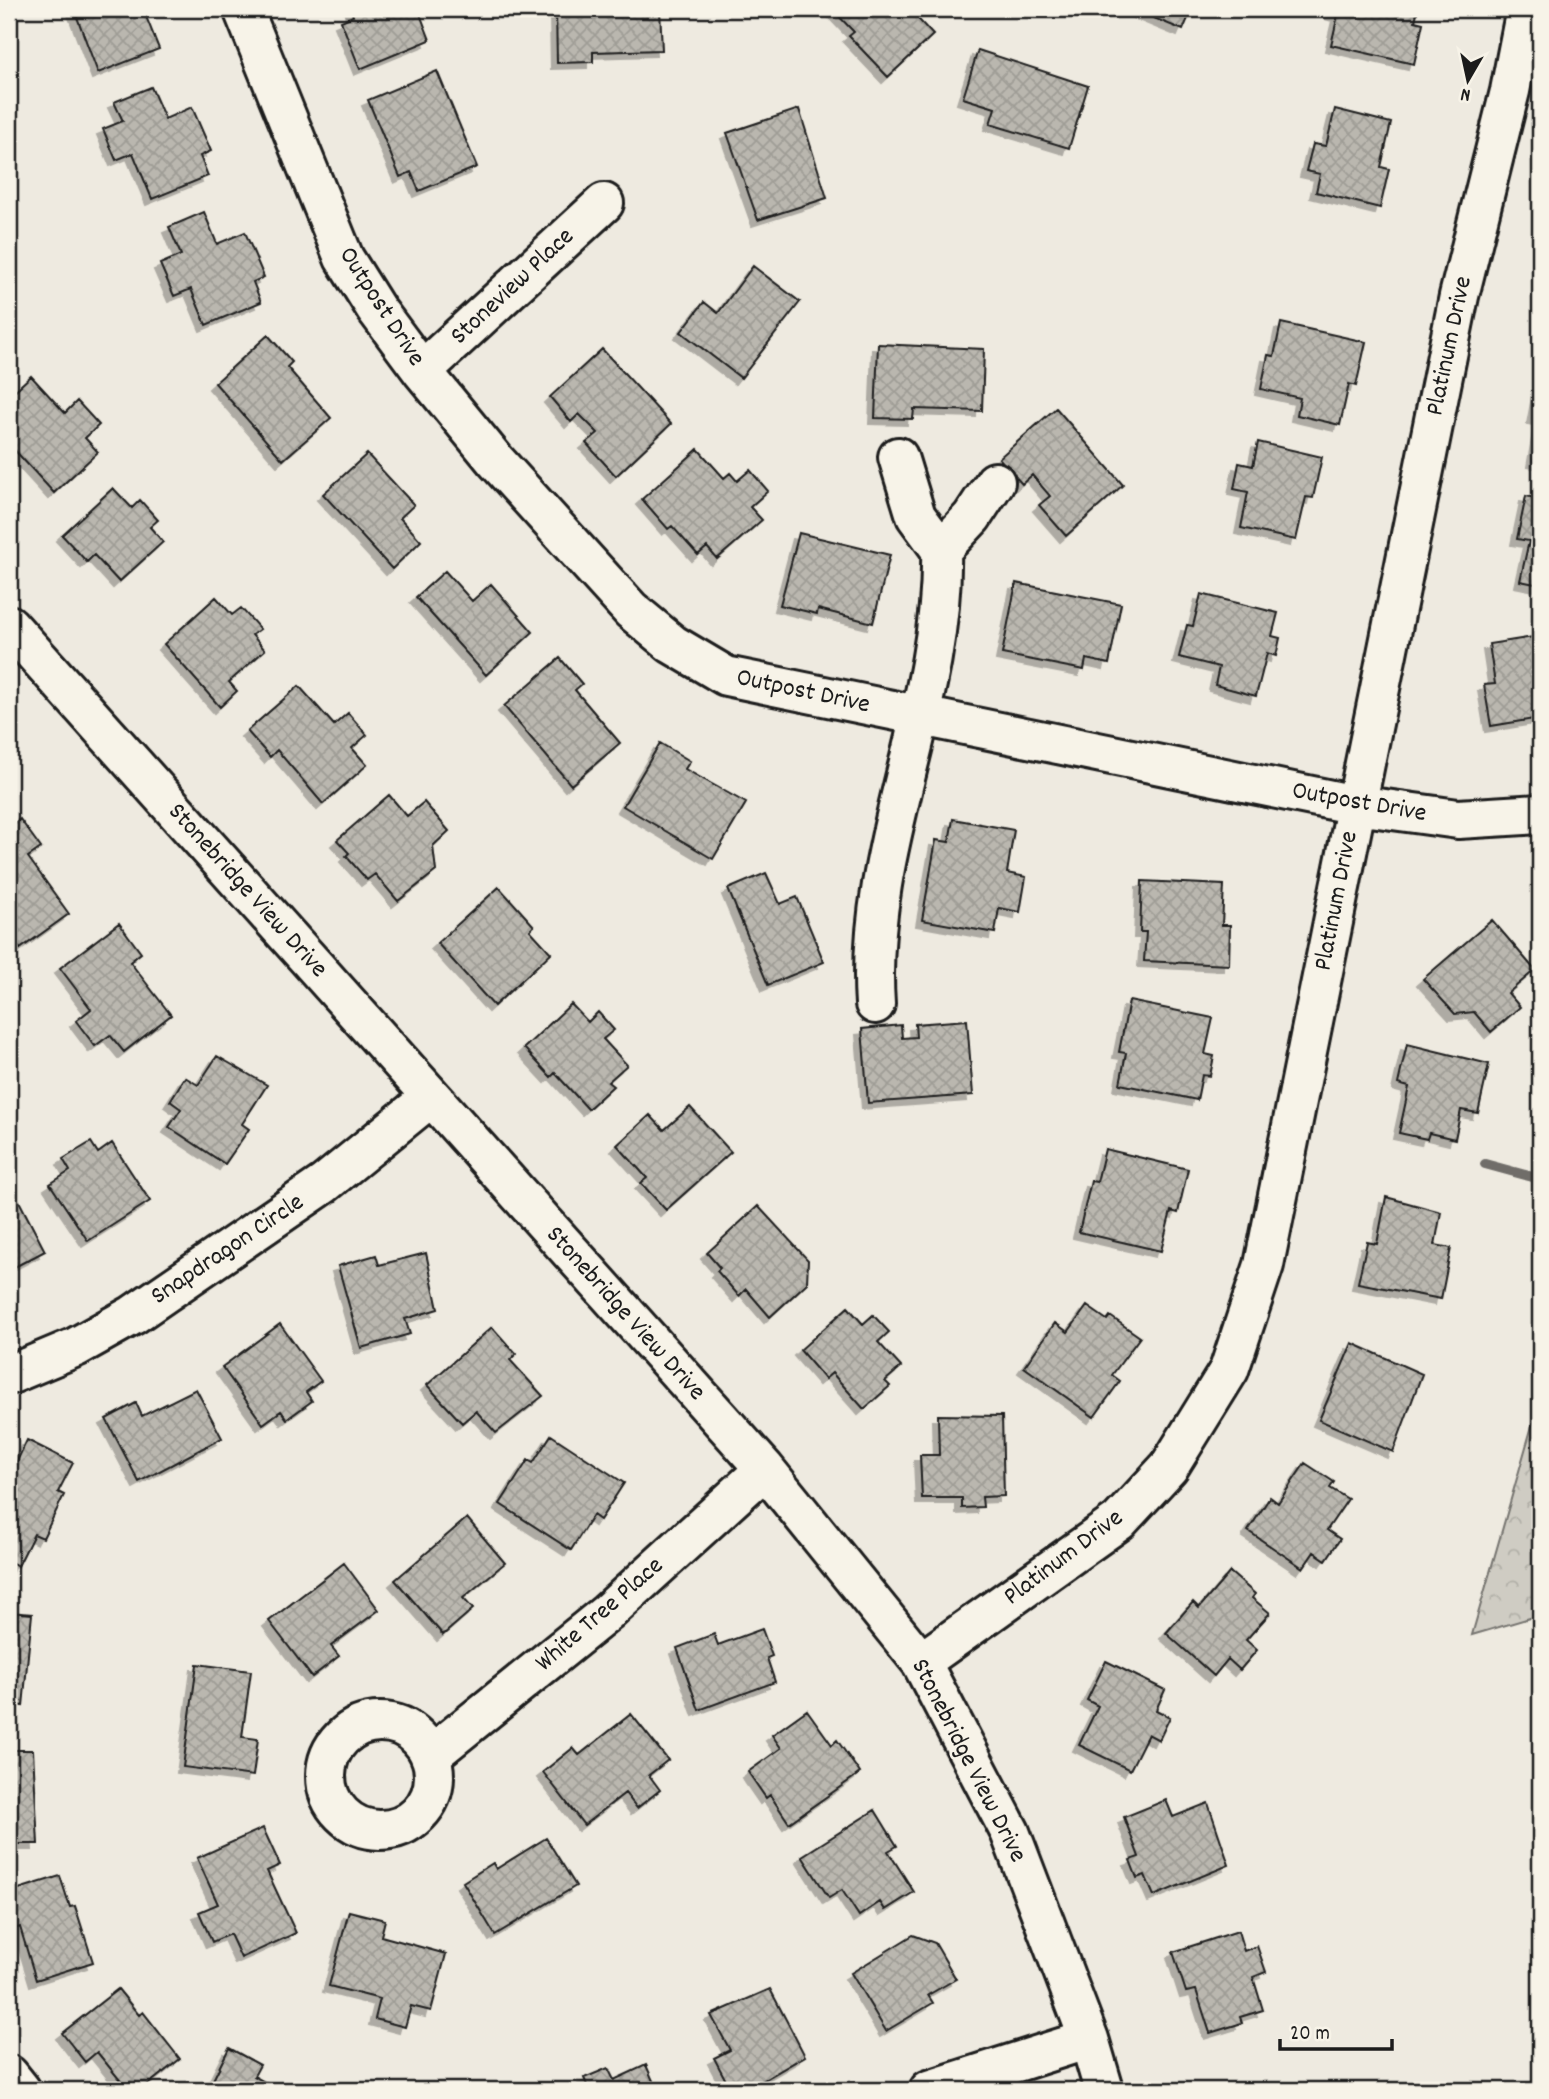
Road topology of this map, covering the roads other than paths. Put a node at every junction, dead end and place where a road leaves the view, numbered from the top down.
1 (243, 9) edge
2 (1527, 9) edge
3 (604, 203) dead end
4 (422, 371) junction
5 (898, 457) dead end
6 (995, 482) dead end
7 (941, 550) junction
8 (9, 625) edge
9 (920, 717) junction
10 (1356, 805) junction
11 (1540, 814) edge
12 (874, 1004) dead end
13 (431, 1097) junction
14 (9, 1375) edge
15 (765, 1469) junction
16 (921, 1662) junction
17 (430, 1756) dead end
18 (1090, 2039) junction
19 (9, 2075) edge
20 (21, 2090) edge
21 (929, 2090) edge
22 (1104, 2090) edge

1 - 4 street, Outpost Drive
2 - 10 street, Platinum Drive
3 - 4 street, Stoneview Place
4 - 9 street, Outpost Drive
5 - 7 street
6 - 7 street
7 - 9 street
8 - 13 street, Stonebridge View Drive
9 - 10 street, Outpost Drive
9 - 12 street
10 - 11 street, Outpost Drive
10 - 16 street, Platinum Drive
13 - 14 street, Snapdragon Circle
13 - 15 street, Stonebridge View Drive
15 - 16 street, Stonebridge View Drive
15 - 17 street, White Tree Place
16 - 18 street, Stonebridge View Drive
18 - 21 street
18 - 22 street, Stonebridge View Drive
19 - 20 street

